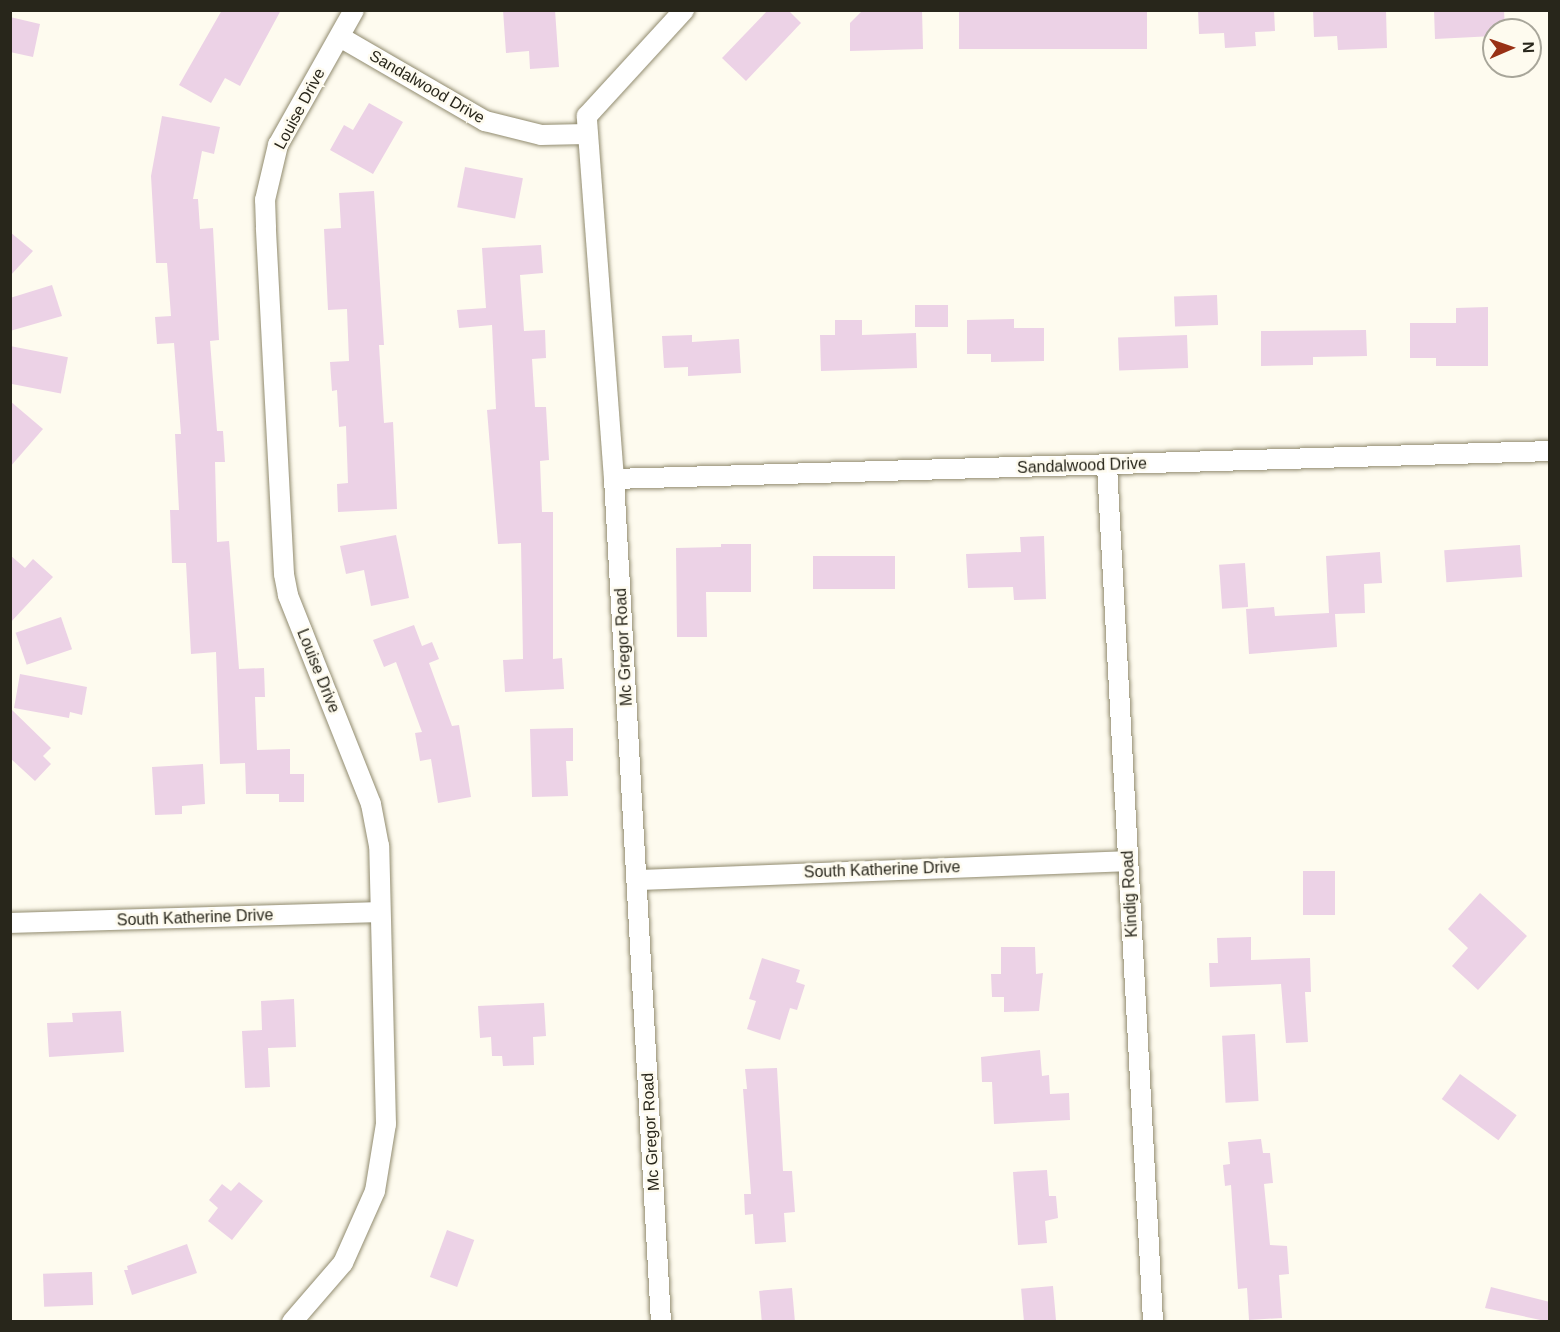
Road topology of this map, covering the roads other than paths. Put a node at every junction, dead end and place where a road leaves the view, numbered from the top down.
1 (354, 10) edge
2 (684, 10) edge
3 (340, 37) junction
4 (587, 134) junction
5 (1550, 451) edge
6 (1107, 466) junction
7 (614, 479) junction
8 (1128, 861) junction
9 (637, 880) junction
10 (380, 912) junction
11 (10, 923) edge
12 (292, 1322) edge
13 (661, 1322) edge
14 (1153, 1322) edge

1 - 3 street, Louise Drive
2 - 4 street, Mc Gregor Road
3 - 4 street, Sandalwood Drive
3 - 10 street, Louise Drive
4 - 7 street, Mc Gregor Road
5 - 6 street, Sandalwood Drive
6 - 7 street, Sandalwood Drive
6 - 8 street, Kindig Road
7 - 9 street, Mc Gregor Road
8 - 9 street, South Katherine Drive
8 - 14 street, Kindig Road
9 - 13 street, Mc Gregor Road
10 - 11 street, South Katherine Drive
10 - 12 street, Louise Drive

